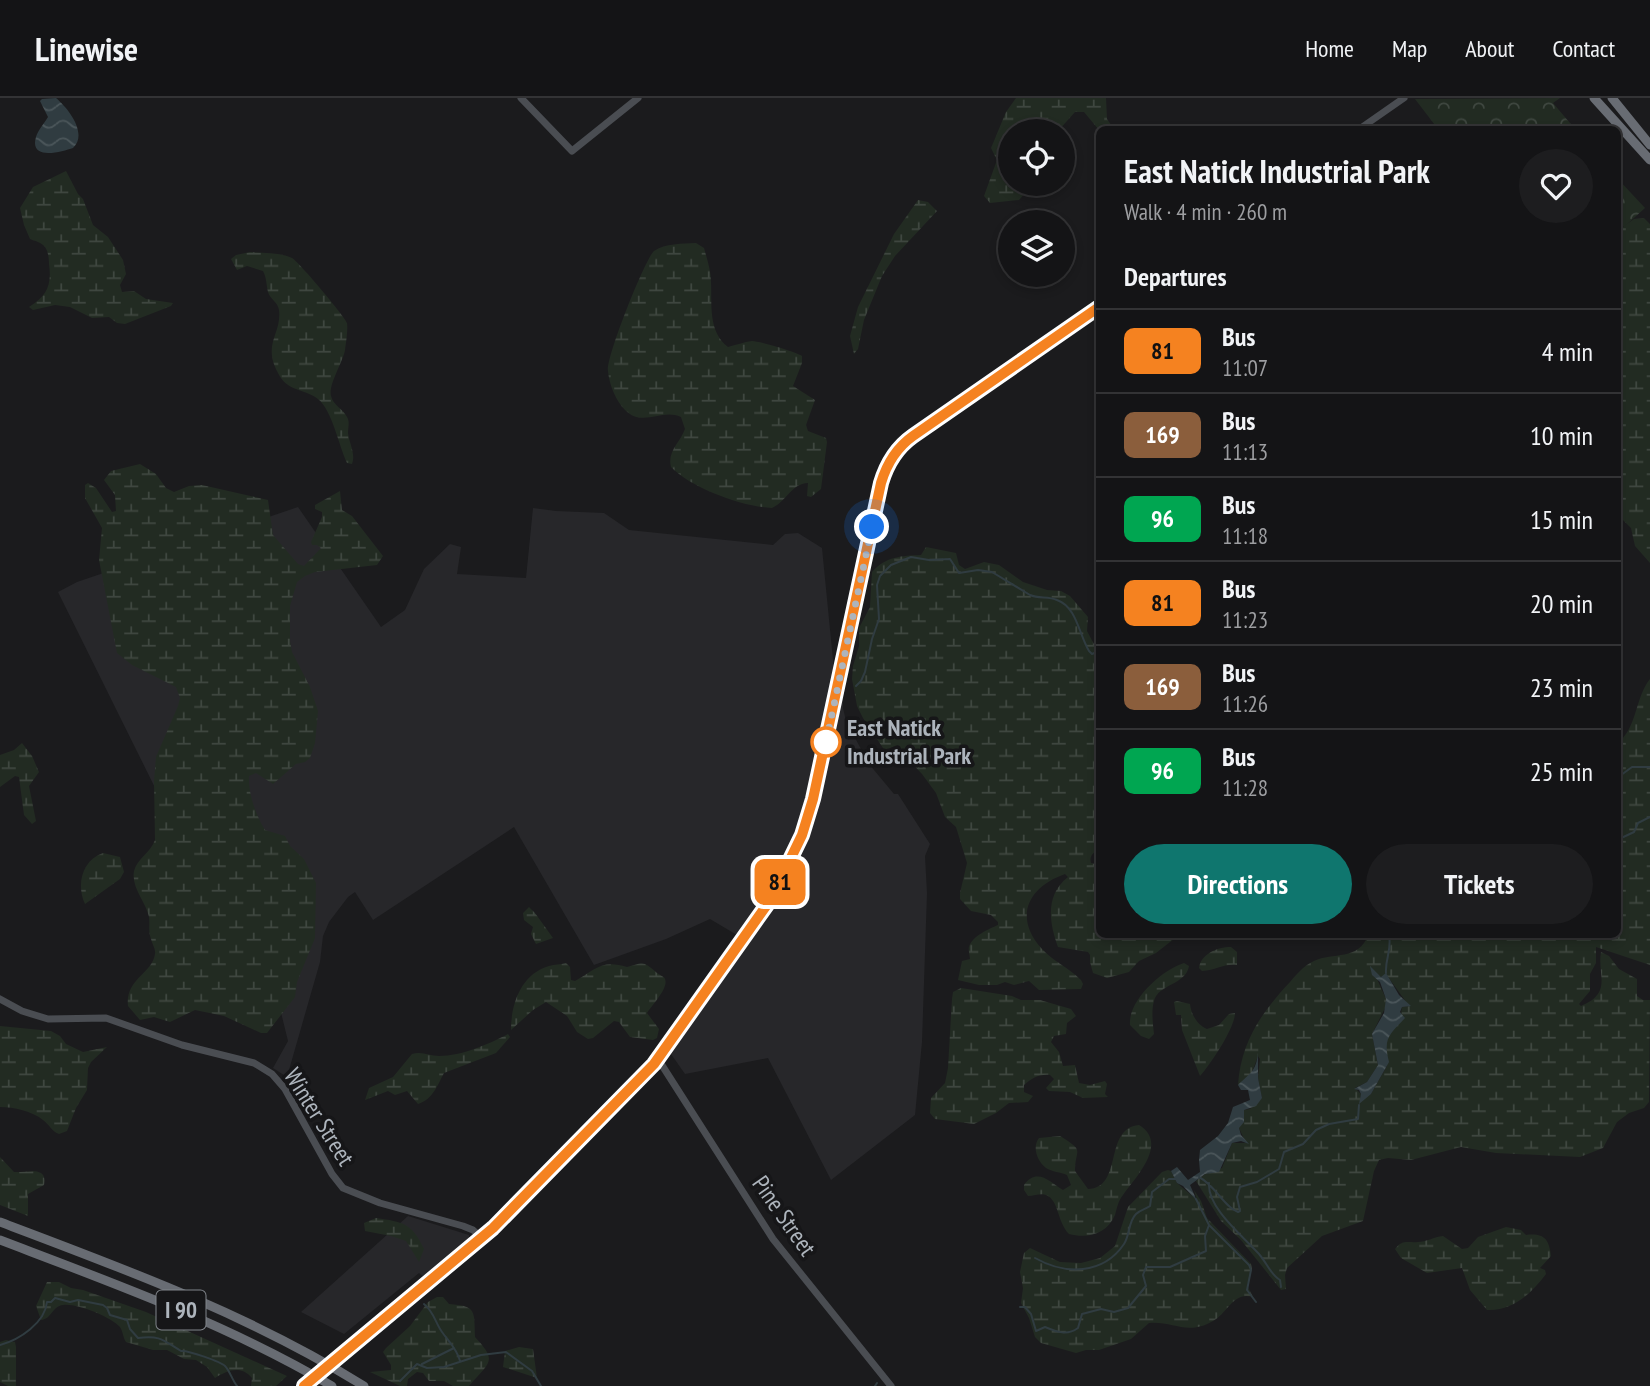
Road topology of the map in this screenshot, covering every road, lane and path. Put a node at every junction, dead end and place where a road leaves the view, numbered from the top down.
1 (521, 98) edge
2 (638, 98) edge
3 (1404, 98) edge
4 (1594, 98) edge
5 (1612, 98) edge
6 (1364, 126) edge
7 (1619, 126) edge
8 (1621, 128) edge
9 (1650, 145) edge
10 (1650, 160) edge
11 (1096, 309) edge
12 (0, 999) edge
13 (659, 1059) junction
14 (0, 1222) edge
15 (482, 1238) junction
16 (0, 1240) edge
17 (304, 1386) edge
18 (332, 1386) edge
19 (364, 1386) edge
20 (891, 1386) edge

1 - 2 main road
3 - 6 main road
4 - 7 highway
5 - 9 highway
8 - 10 highway
11 - 13 main road
12 - 15 main road, Winter Street
13 - 15 main road
13 - 20 main road, Pine Street
14 - 19 highway, I 90
15 - 17 main road, bridge
16 - 18 highway, I 90

